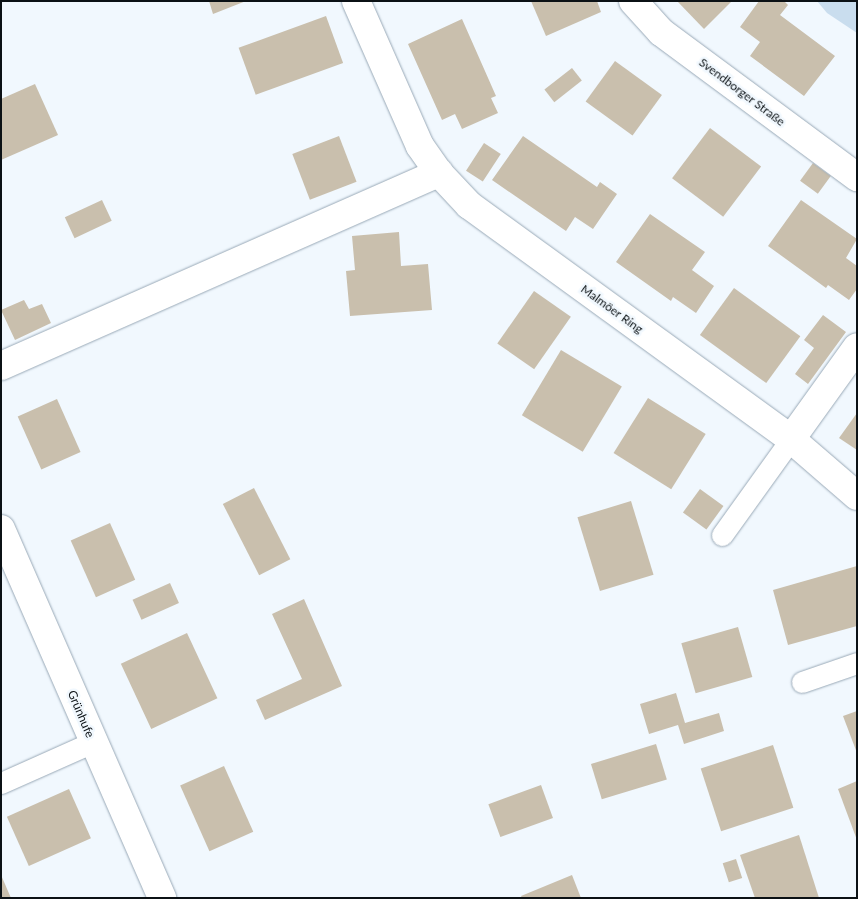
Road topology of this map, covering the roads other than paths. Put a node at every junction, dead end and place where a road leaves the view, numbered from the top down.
1 (356, 1) edge
2 (633, 1) edge
3 (439, 173) junction
4 (857, 177) edge
5 (857, 347) edge
6 (1, 366) edge
7 (791, 439) junction
8 (857, 496) edge
9 (1, 529) edge
10 (722, 535) dead end
11 (857, 663) edge
12 (802, 682) dead end
13 (93, 742) junction
14 (1, 783) edge
15 (162, 898) edge

1 - 3 street, Malmöer Ring
2 - 4 street, Svendborger Straße
3 - 6 street
3 - 7 street, Malmöer Ring
5 - 7 street
7 - 8 street, Malmöer Ring
7 - 10 lane
9 - 13 street, Grünhufe
11 - 12 lane
13 - 14 lane
13 - 15 street, Grünhufe

